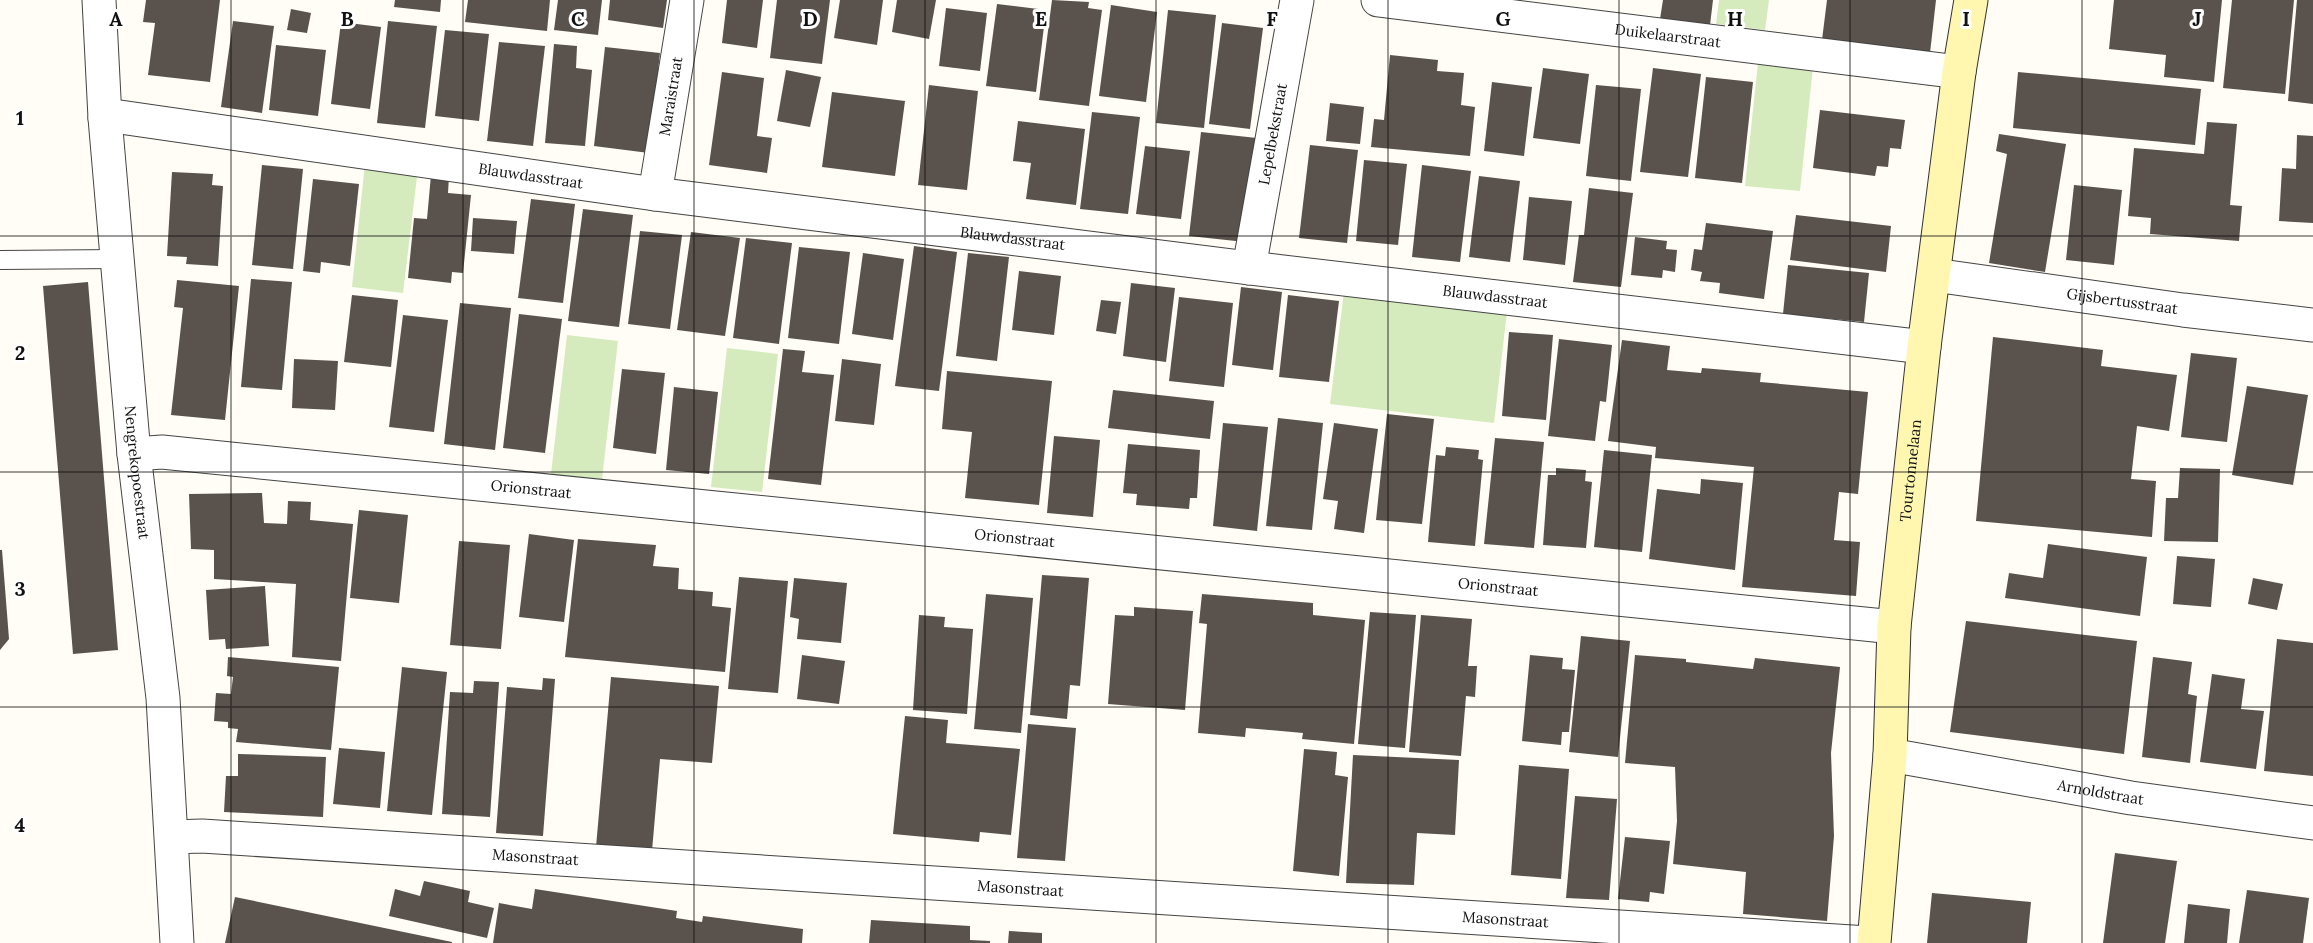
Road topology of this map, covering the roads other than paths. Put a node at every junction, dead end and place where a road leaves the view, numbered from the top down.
1 (99, 0) edge
2 (687, 0) edge
3 (1297, 0) edge
4 (1378, 0) edge
5 (1971, 0) edge
6 (1959, 72) junction
7 (105, 118) junction
8 (655, 194) junction
9 (117, 259) junction
10 (0, 260) edge
11 (1249, 268) junction
12 (1934, 275) junction
13 (2313, 325) edge
14 (1924, 347) junction
15 (134, 454) junction
16 (1894, 627) junction
17 (1890, 755) junction
18 (2313, 823) edge
19 (172, 837) junction
20 (177, 943) edge
21 (1868, 943) edge
22 (1874, 943) edge

1 - 7 street, Nengrekopoestraat
2 - 8 street, Maraistraat
3 - 11 street, Lepelbekstraat
4 - 6 street, Duikelaarstraat
5 - 6 street, Tourtonnelaan
6 - 12 street, Tourtonnelaan
7 - 8 street, Blauwdasstraat
7 - 9 street, Nengrekopoestraat
8 - 11 street, Blauwdasstraat
9 - 10 lane
9 - 15 street, Nengrekopoestraat
11 - 14 street, Blauwdasstraat
12 - 13 street, Gijsbertusstraat
12 - 14 street, Tourtonnelaan
14 - 16 street, Tourtonnelaan
15 - 16 street, Orionstraat
15 - 19 street, Nengrekopoestraat
16 - 17 street, Tourtonnelaan
17 - 18 street, Arnoldstraat
17 - 22 street, Tourtonnelaan
19 - 20 street, Nengrekopoestraat
19 - 21 street, Masonstraat

